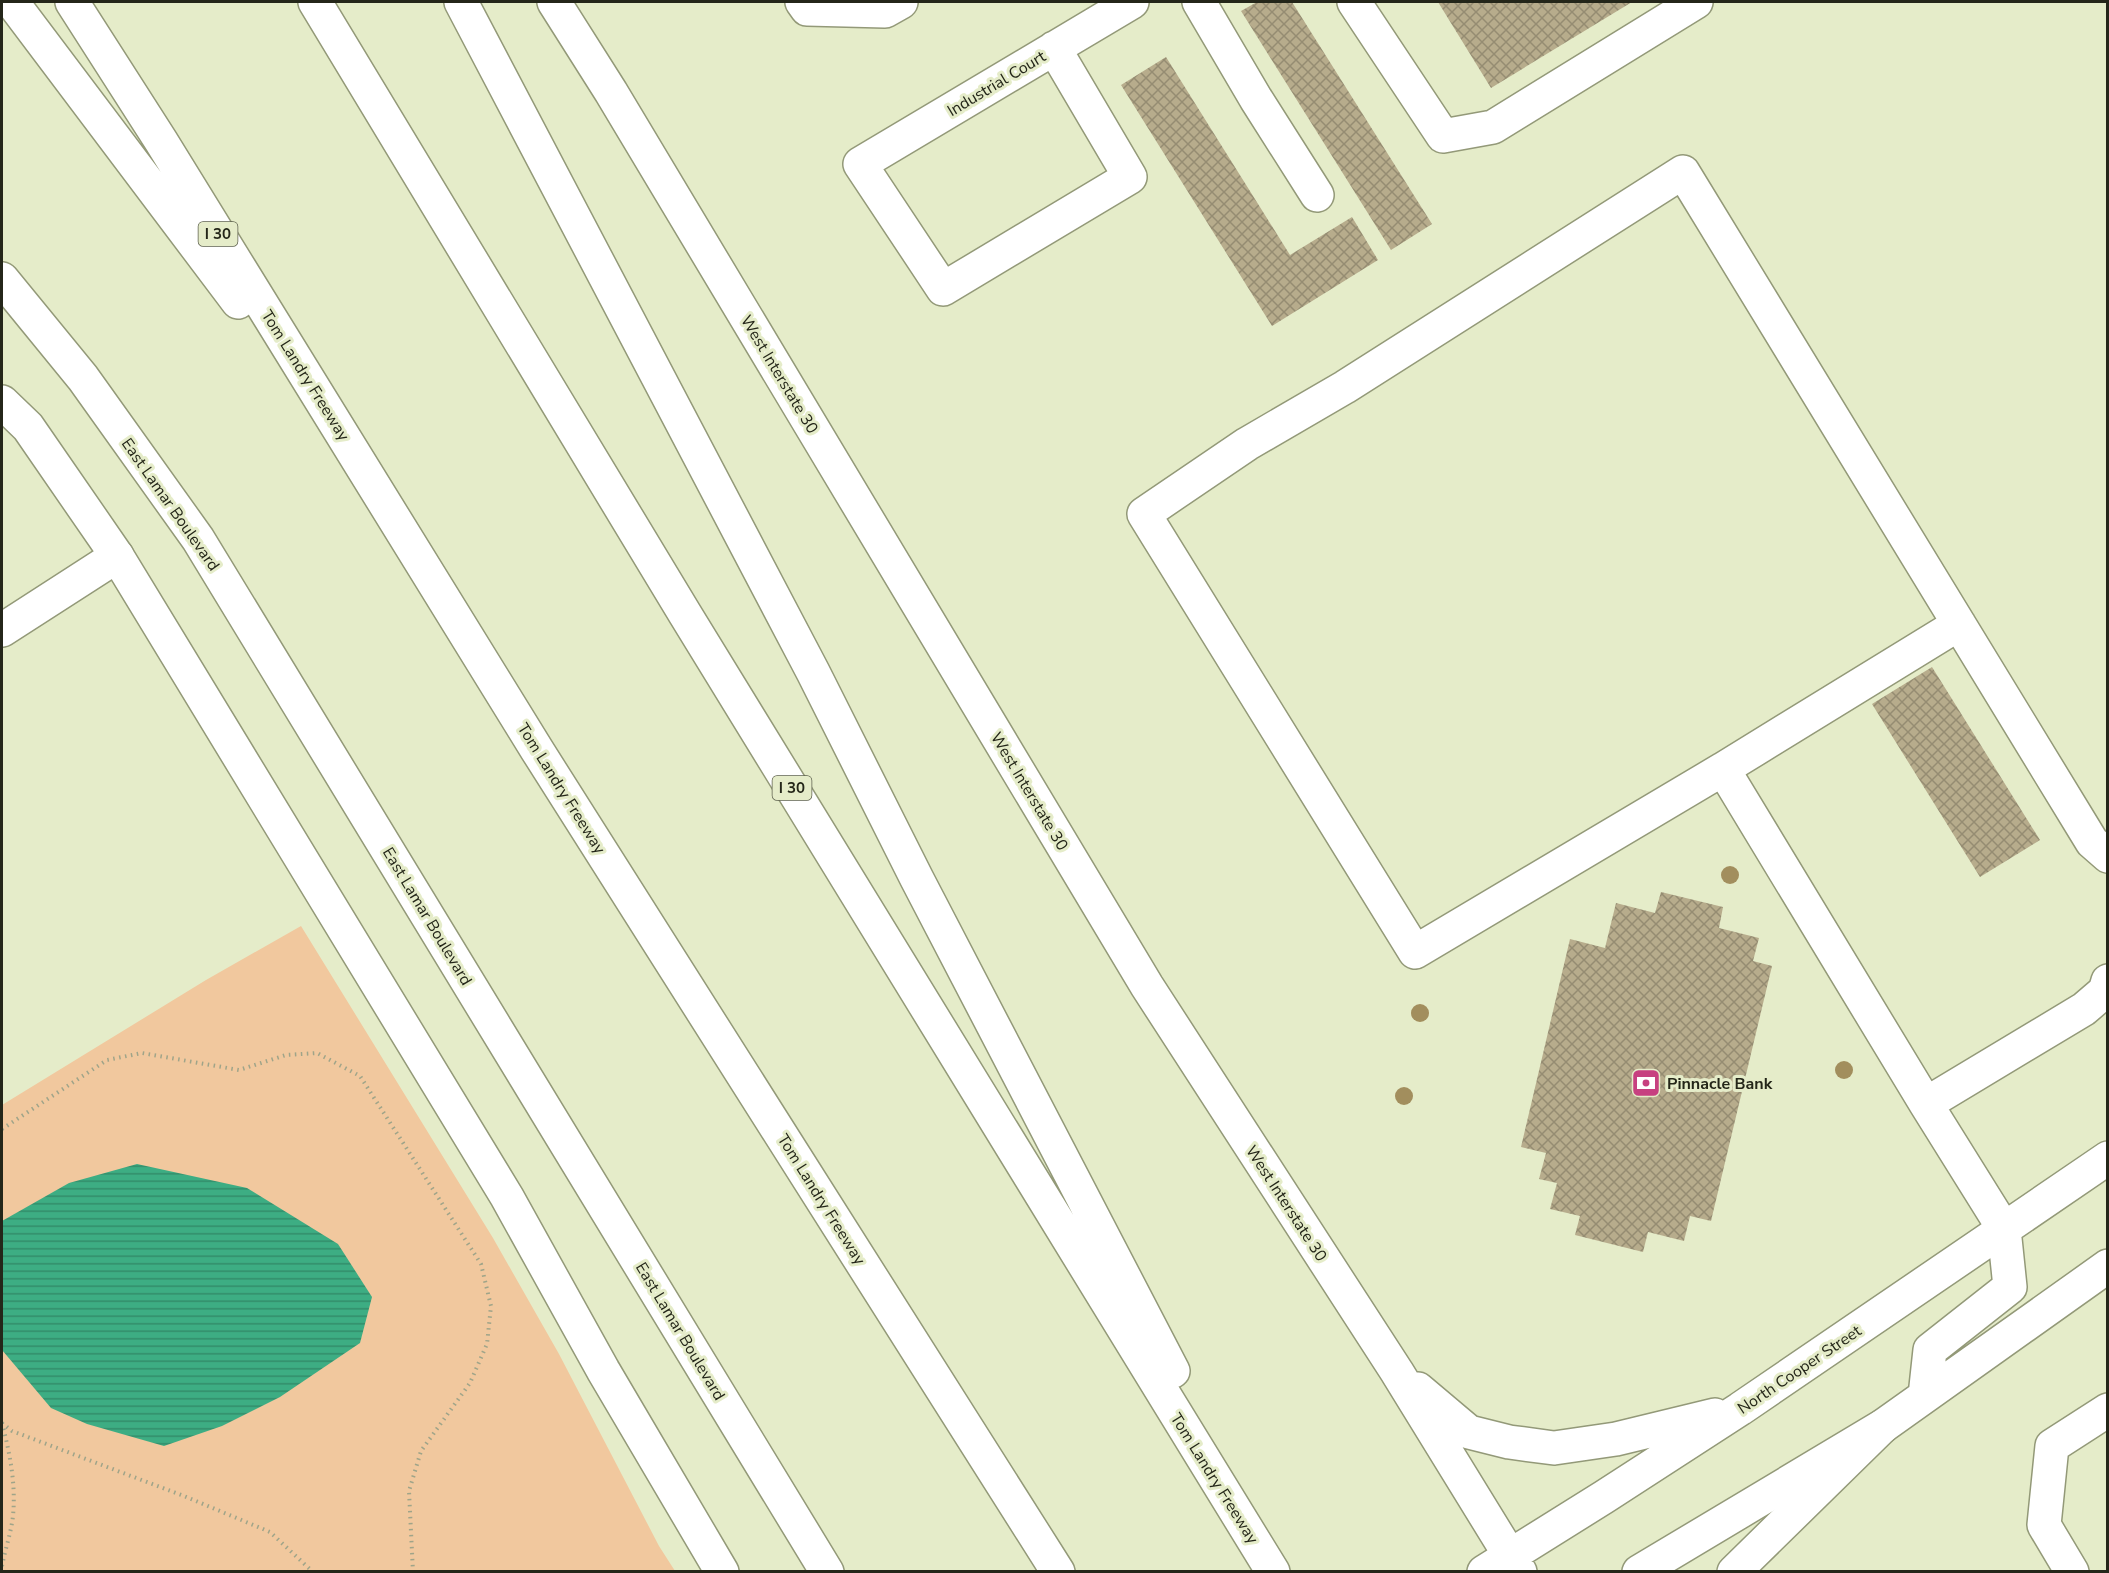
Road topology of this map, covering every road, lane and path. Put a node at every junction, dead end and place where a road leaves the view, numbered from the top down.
1 (12, 2) edge
2 (72, 2) edge
3 (315, 2) edge
4 (461, 2) edge
5 (554, 2) edge
6 (802, 2) edge
7 (901, 2) edge
8 (1132, 2) edge
9 (1199, 2) edge
10 (1354, 2) edge
11 (1696, 2) edge
12 (1054, 48) junction
13 (1317, 195) dead end
14 (2, 279) edge
15 (2, 402) edge
16 (363, 468) junction
17 (117, 556) junction
18 (1959, 624) junction
19 (2, 630) edge
20 (1723, 769) junction
21 (2108, 855) edge
22 (2108, 981) edge
23 (1926, 1104) junction
24 (2, 1129) edge
25 (2108, 1158) edge
26 (2004, 1228) junction
27 (2108, 1266) edge
28 (1397, 1372) junction
29 (1925, 1396) junction
30 (1740, 1409) junction
31 (2108, 1410) edge
32 (2, 1423) edge
33 (1883, 1426) junction
34 (2, 1566) edge
35 (1504, 1566) edge
36 (313, 1572) edge
37 (413, 1572) edge
38 (722, 1572) edge
39 (827, 1572) edge
40 (1058, 1572) edge
41 (1273, 1572) edge
42 (1278, 1572) edge
43 (1639, 1572) edge
44 (1734, 1572) edge
45 (2072, 1572) edge

1 - 16 main road
2 - 16 main road, Tom Landry Freeway / I 30
3 - 41 main road, Tom Landry Freeway / I 30
4 - 42 main road
5 - 28 main road, West Interstate 30
6 - 7 main road
8 - 12 main road, Industrial Court
9 - 13 main road
10 - 11 main road
12 - 12 main road, Industrial Court
14 - 39 main road, East Lamar Boulevard
15 - 17 main road
16 - 40 main road, Tom Landry Freeway / I 30
17 - 19 main road
17 - 38 main road
18 - 20 main road
18 - 20 main road
18 - 21 main road
20 - 23 main road
22 - 23 main road
23 - 26 main road
24 - 37 path
25 - 26 main road, North Cooper Street
26 - 29 main road
26 - 30 main road, North Cooper Street
27 - 29 main road
28 - 30 main road
28 - 35 main road, West Interstate 30
29 - 33 main road
30 - 35 main road, North Cooper Street
31 - 45 main road
32 - 34 path
32 - 36 path
33 - 43 main road
33 - 44 main road

